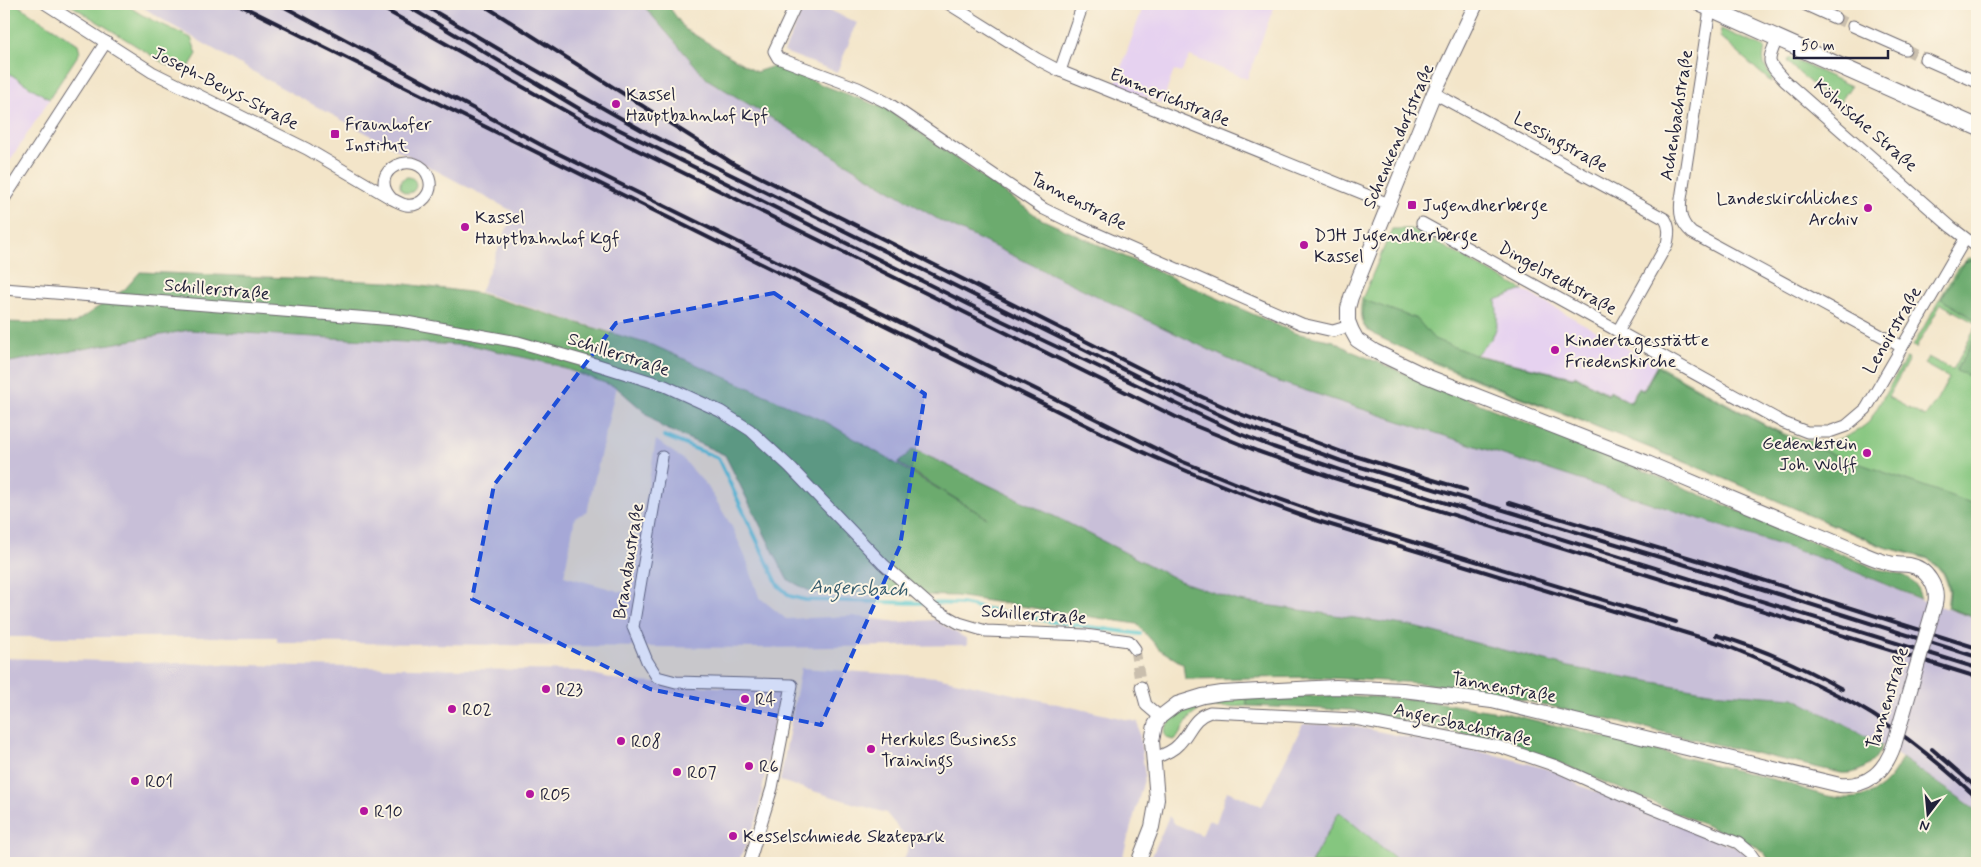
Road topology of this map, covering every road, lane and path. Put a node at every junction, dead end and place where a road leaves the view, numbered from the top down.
1 (46, 4) edge
2 (796, 4) edge
3 (949, 4) edge
4 (1082, 4) edge
5 (1476, 4) edge
6 (1804, 4) edge
7 (1705, 6) edge
8 (1835, 18) tunnel mouth
9 (1853, 26) tunnel mouth
10 (1777, 38) junction
11 (106, 42) junction
12 (1905, 49) tunnel mouth
13 (1925, 58) tunnel mouth
14 (1060, 71) junction
15 (1977, 82) edge
16 (1434, 93) junction
17 (1977, 127) edge
18 (4, 199) edge
19 (392, 199) dead end
20 (1389, 204) junction
21 (1422, 222) dead end
22 (1965, 238) junction
23 (1977, 247) edge
24 (4, 289) edge
25 (1350, 326) junction
26 (1618, 331) junction
27 (1357, 340) joint
28 (1902, 347) junction
29 (1839, 430) joint
30 (662, 457) dead end
31 (1135, 649) dead end
32 (1141, 687) tunnel mouth
33 (1160, 717) junction
34 (1154, 758) junction
35 (749, 863) edge
36 (1138, 863) edge
37 (1757, 863) edge

1 - 11 street, Joseph-Beuys-Straße
2 - 25 street, Tannenstraße
3 - 14 street, Emmerichstraße
4 - 14 street
5 - 16 street, Schenkendorfstraße
6 - 8 street
7 - 10 main road
7 - 28 street, Achenbachstraße
9 - 12 street
10 - 17 main road
10 - 22 street, Kölnische Straße
11 - 18 street
11 - 19 street, Joseph-Beuys-Straße
13 - 15 street
14 - 20 street, Emmerichstraße
16 - 20 street, Schenkendorfstraße
16 - 26 street, Lessingstraße
20 - 25 street, Schenkendorfstraße
21 - 26 street, Dingelstedtstraße
22 - 23 street, Kölnische Straße
22 - 28 street, Lenoirstraße
24 - 31 street, Schillerstraße
25 - 27 street, Schenkendorfstraße
26 - 29 street, Dingelstedtstraße
27 - 33 street, Tannenstraße, bridge
28 - 29 street, Lenoirstraße
30 - 35 street, Brandaustraße
32 - 33 street
33 - 34 street
34 - 36 street
34 - 37 street, Angersbachstraße

